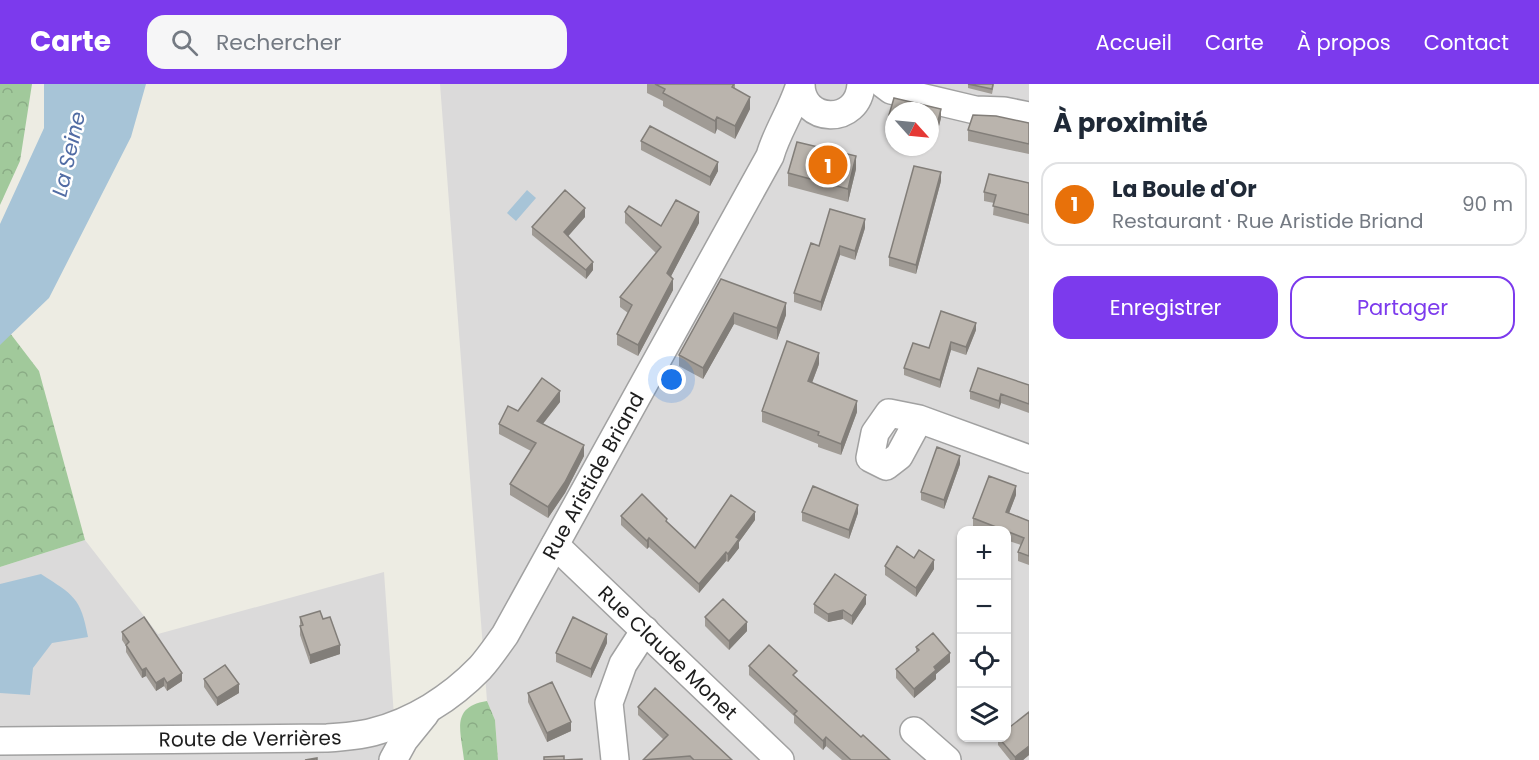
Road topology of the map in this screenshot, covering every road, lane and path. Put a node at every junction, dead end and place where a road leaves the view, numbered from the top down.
1 (801, 84) edge
2 (861, 84) edge
3 (883, 84) edge
4 (821, 114) junction
5 (1029, 116) edge
6 (770, 156) junction
7 (919, 419) dead end
8 (1029, 459) edge
9 (555, 545) junction
10 (645, 630) junction
11 (481, 667) joint
12 (432, 707) junction
13 (914, 731) dead end
14 (0, 741) edge
15 (393, 760) edge
16 (615, 760) edge
17 (780, 760) edge
18 (947, 760) edge

1 - 4 street
1 - 6 street, Rue Aristide Briand
2 - 4 street
3 - 5 street
4 - 6 street, Rue Aristide Briand
6 - 9 street, Rue Aristide Briand
7 - 8 street
9 - 10 street, Rue Claude Monet
9 - 11 street, Rue Aristide Briand
10 - 16 street
10 - 17 street, Rue Claude Monet
11 - 12 street, Route de Verrières
12 - 14 street, Route de Verrières
12 - 15 street
13 - 18 street

